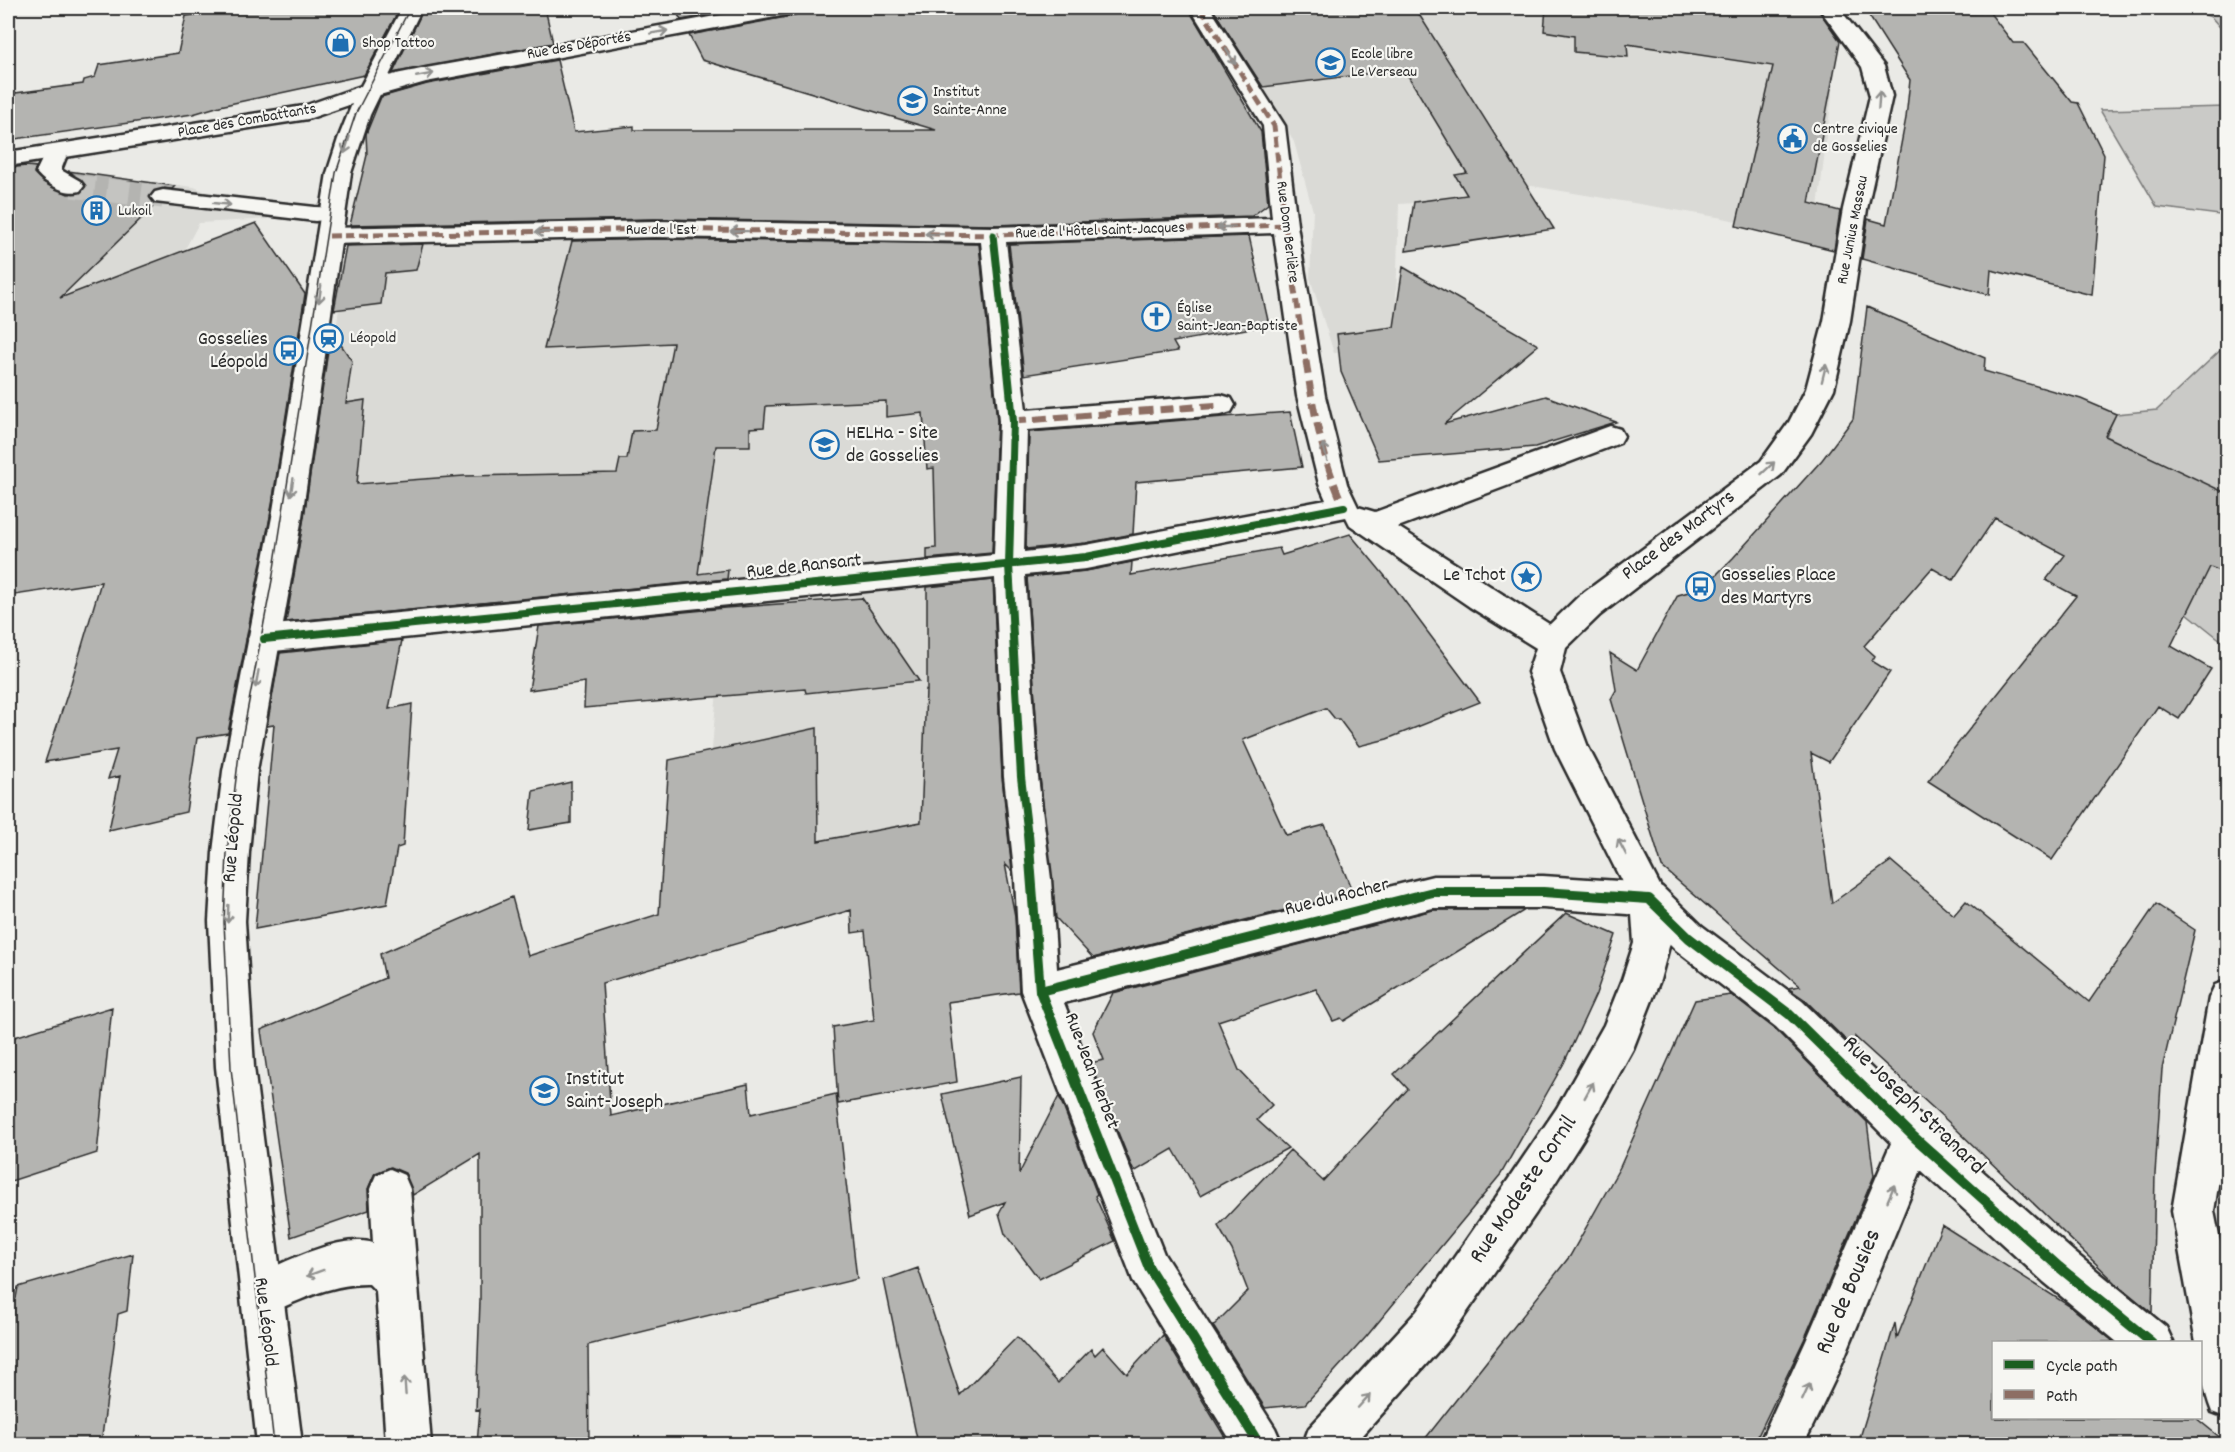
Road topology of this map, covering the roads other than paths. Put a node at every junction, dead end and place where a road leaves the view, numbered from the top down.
1 (412, 8) edge
2 (791, 8) edge
3 (1200, 8) edge
4 (1829, 8) edge
5 (369, 91) junction
6 (56, 152) junction
7 (8, 159) edge
8 (72, 186) tunnel mouth
9 (164, 197) tunnel mouth
10 (331, 225) junction
11 (1285, 225) junction
12 (993, 236) junction
13 (1221, 405) dead end
14 (1013, 421) junction
15 (1802, 427) joint
16 (1610, 436) dead end
17 (1344, 507) junction
18 (1373, 525) junction
19 (1010, 565) junction
20 (264, 639) junction
21 (1552, 642) junction
22 (1648, 899) junction
23 (1040, 991) junction
24 (2228, 998) edge
25 (1914, 1137) junction
26 (390, 1189) dead end
27 (397, 1282) junction
28 (262, 1295) junction
29 (2150, 1341) edge
30 (2202, 1385) edge
31 (2228, 1396) edge
32 (2228, 1405) edge
33 (279, 1444) edge
34 (409, 1444) edge
35 (1259, 1444) edge
36 (1325, 1444) edge
37 (1780, 1444) edge

1 - 5 street
5 -> 2 street, Rue des Déportés
3 -> 11 street, Rue Dom Berlière
15 -> 4 street, Rue Junius Massau
5 - 6 street, Place des Combattants
5 -> 10 street
6 - 7 street, Place des Combattants
6 - 8 street
9 -> 10 street, Rue de l'Est
12 -> 10 street, Rue de l'Est
10 -> 20 street, Rue Léopold
11 -> 12 street, Rue de l'Hôtel Saint-Jacques
17 -> 11 street, Rue Dom Berlière
12 - 14 street, Rue de l'Hôtel Saint-Jacques
13 - 14 street
14 - 19 street, Rue de l'Hôtel Saint-Jacques
21 -> 15 street, Place des Martyrs
16 - 18 street
17 - 18 street
17 - 19 street, Rue de Ransart
18 - 21 street
19 - 20 street, Rue de Ransart
19 - 23 street, Rue Jean Herbet
20 -> 28 street, Rue Léopold
22 -> 21 street
22 - 23 street, Rue du Rocher
22 - 25 street, Rue Joseph Stranard
36 -> 22 street, Rue Modeste Cornil
23 - 35 street, Rue Jean Herbet
24 - 31 street
25 - 29 street, Rue Joseph Stranard
37 -> 25 street, Rue de Bousies
26 - 27 street
27 -> 28 street
34 -> 27 street
28 - 33 street, Rue Léopold
30 - 32 street

